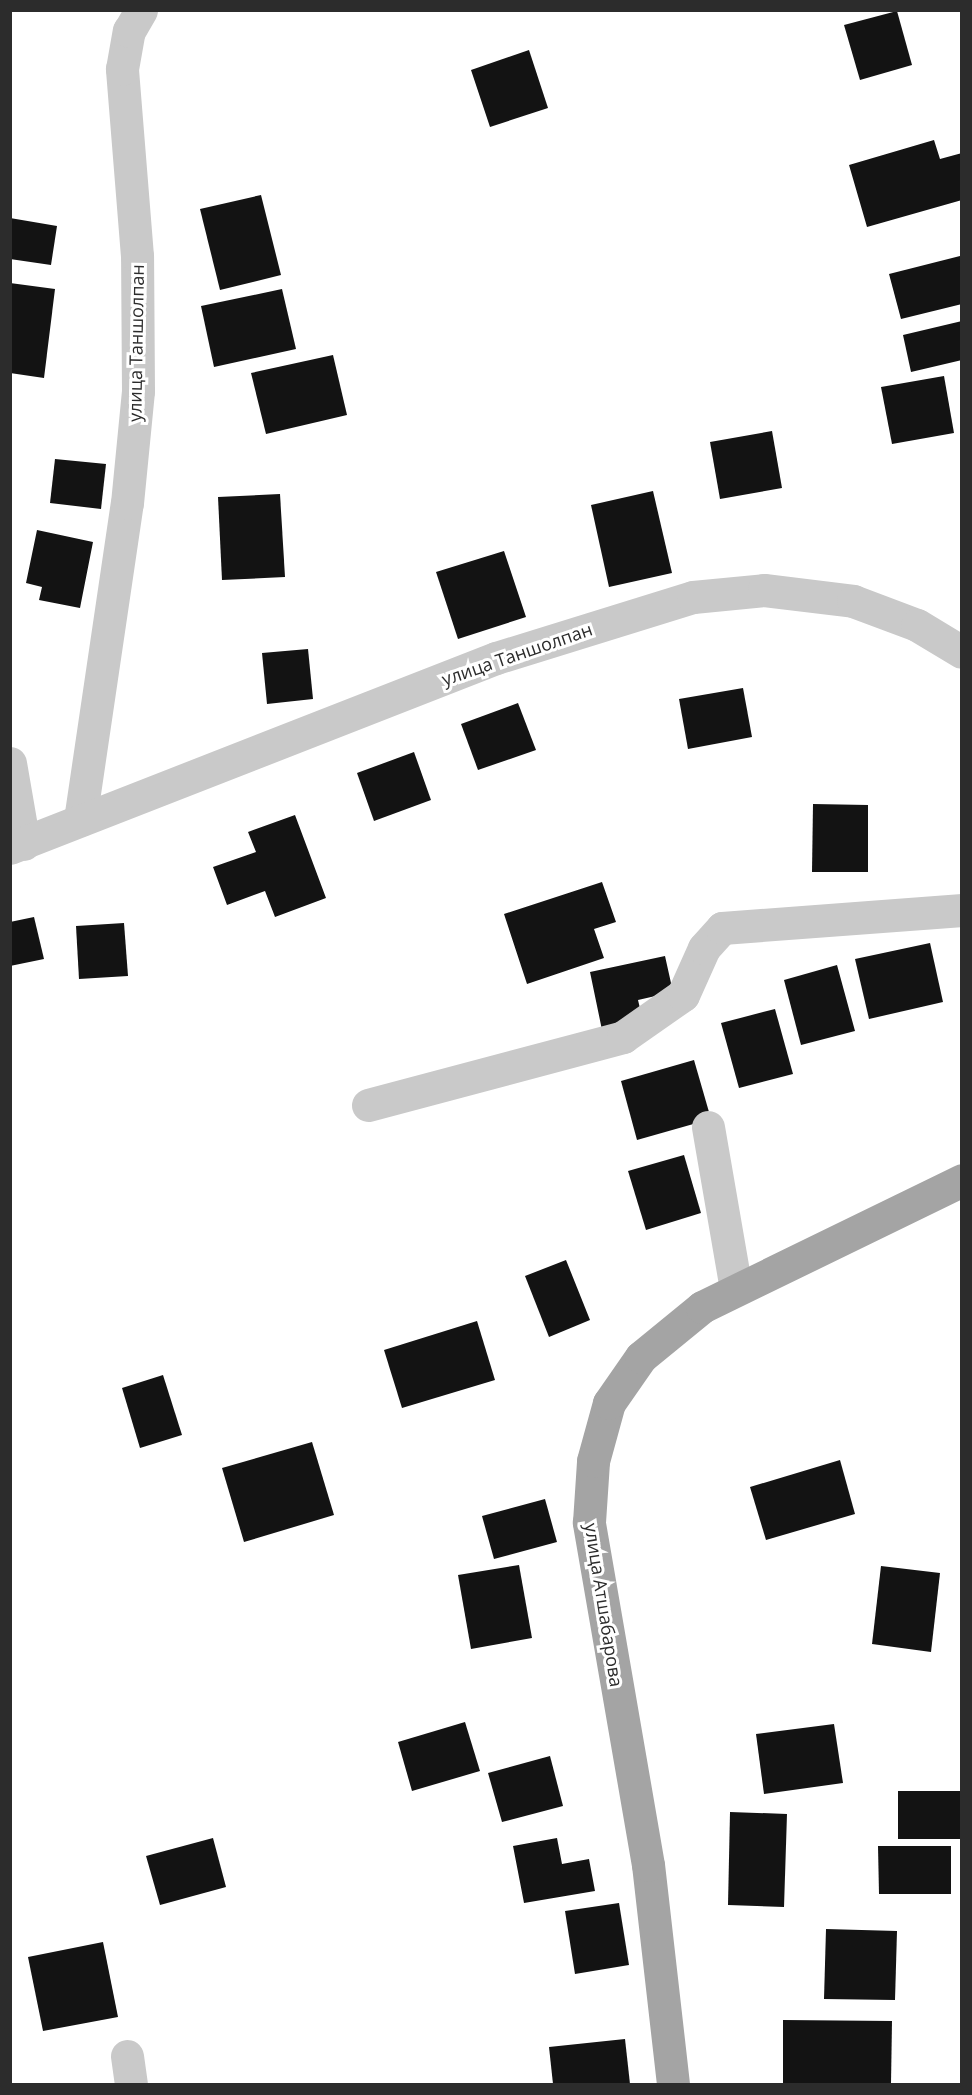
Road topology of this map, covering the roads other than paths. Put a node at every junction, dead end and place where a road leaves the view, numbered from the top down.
1 (141, 10) edge
2 (962, 652) edge
3 (10, 763) edge
4 (80, 820) junction
5 (17, 846) edge
6 (962, 910) edge
7 (368, 1105) dead end
8 (708, 1127) dead end
9 (962, 1180) edge
10 (736, 1289) junction
11 (673, 2085) edge

1 - 4 street, улица Таншолпан
2 - 4 street, улица Таншолпан
3 - 5 street
4 - 5 street, улица Таншолпан
6 - 7 street
8 - 10 street
9 - 10 main road, улица Атшабарова
10 - 11 main road, улица Атшабарова

